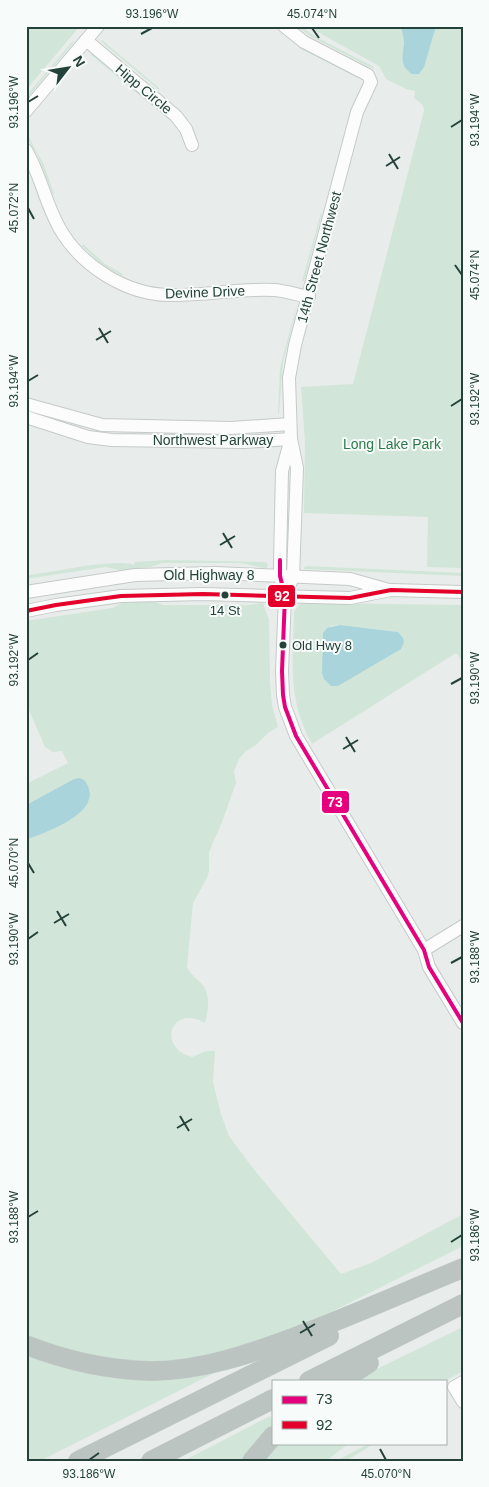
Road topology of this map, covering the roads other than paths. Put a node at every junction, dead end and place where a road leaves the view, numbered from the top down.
1 (98, 26) edge
2 (284, 26) edge
3 (86, 40) junction
4 (26, 110) edge
5 (192, 145) dead end
6 (26, 150) edge
7 (309, 297) junction
8 (26, 404) edge
9 (26, 417) edge
10 (290, 424) junction
11 (136, 426) junction
12 (291, 439) junction
13 (135, 440) junction
14 (281, 514) junction
15 (294, 516) junction
16 (280, 576) junction
17 (293, 577) junction
18 (391, 590) junction
19 (26, 592) edge
20 (463, 592) edge
21 (285, 596) junction
22 (26, 611) edge
23 (463, 926) edge
24 (424, 950) junction
25 (463, 1023) edge
26 (463, 1269) edge
27 (463, 1304) edge
28 (463, 1313) edge
29 (26, 1345) edge
30 (311, 1380) edge
31 (342, 1380) edge
32 (458, 1385) edge
33 (272, 1400) edge
34 (463, 1402) edge
35 (272, 1437) edge
36 (78, 1461) edge
37 (151, 1461) edge
38 (252, 1461) edge

1 - 3 street
2 - 7 street, 14th Street Northwest
3 - 4 street
3 - 5 street, Hipp Circle
6 - 7 street, Devine Drive
7 - 10 street, 14th Street Northwest
8 - 11 street, Northwest Parkway
9 - 13 street, Northwest Parkway
10 - 11 street, Northwest Parkway
10 - 12 street, 14th Street Northwest
11 - 13 street, Northwest Parkway
12 - 13 street, Northwest Parkway
12 - 14 street, 14th Street Northwest
12 - 15 street, 14th Street Northwest
14 - 15 street
14 - 16 street, 14th Street Northwest
15 - 17 street, 14th Street Northwest
16 - 17 street, Old Highway 8
16 - 19 street, Old Highway 8
16 - 21 street, 14th Street Northwest
17 - 18 street, Old Highway 8
17 - 21 street, 14th Street Northwest
18 - 20 street, Old Highway 8
18 - 21 street, Old Highway 8
21 - 22 street, Old Highway 8
21 - 24 street, 14th Street Northwest
23 - 24 street
24 - 25 street, 14th Street Northwest
26 - 29 highway
26 - 36 highway
27 - 30 highway
28 - 31 highway
32 - 34 street
33 - 37 highway
35 - 38 highway

